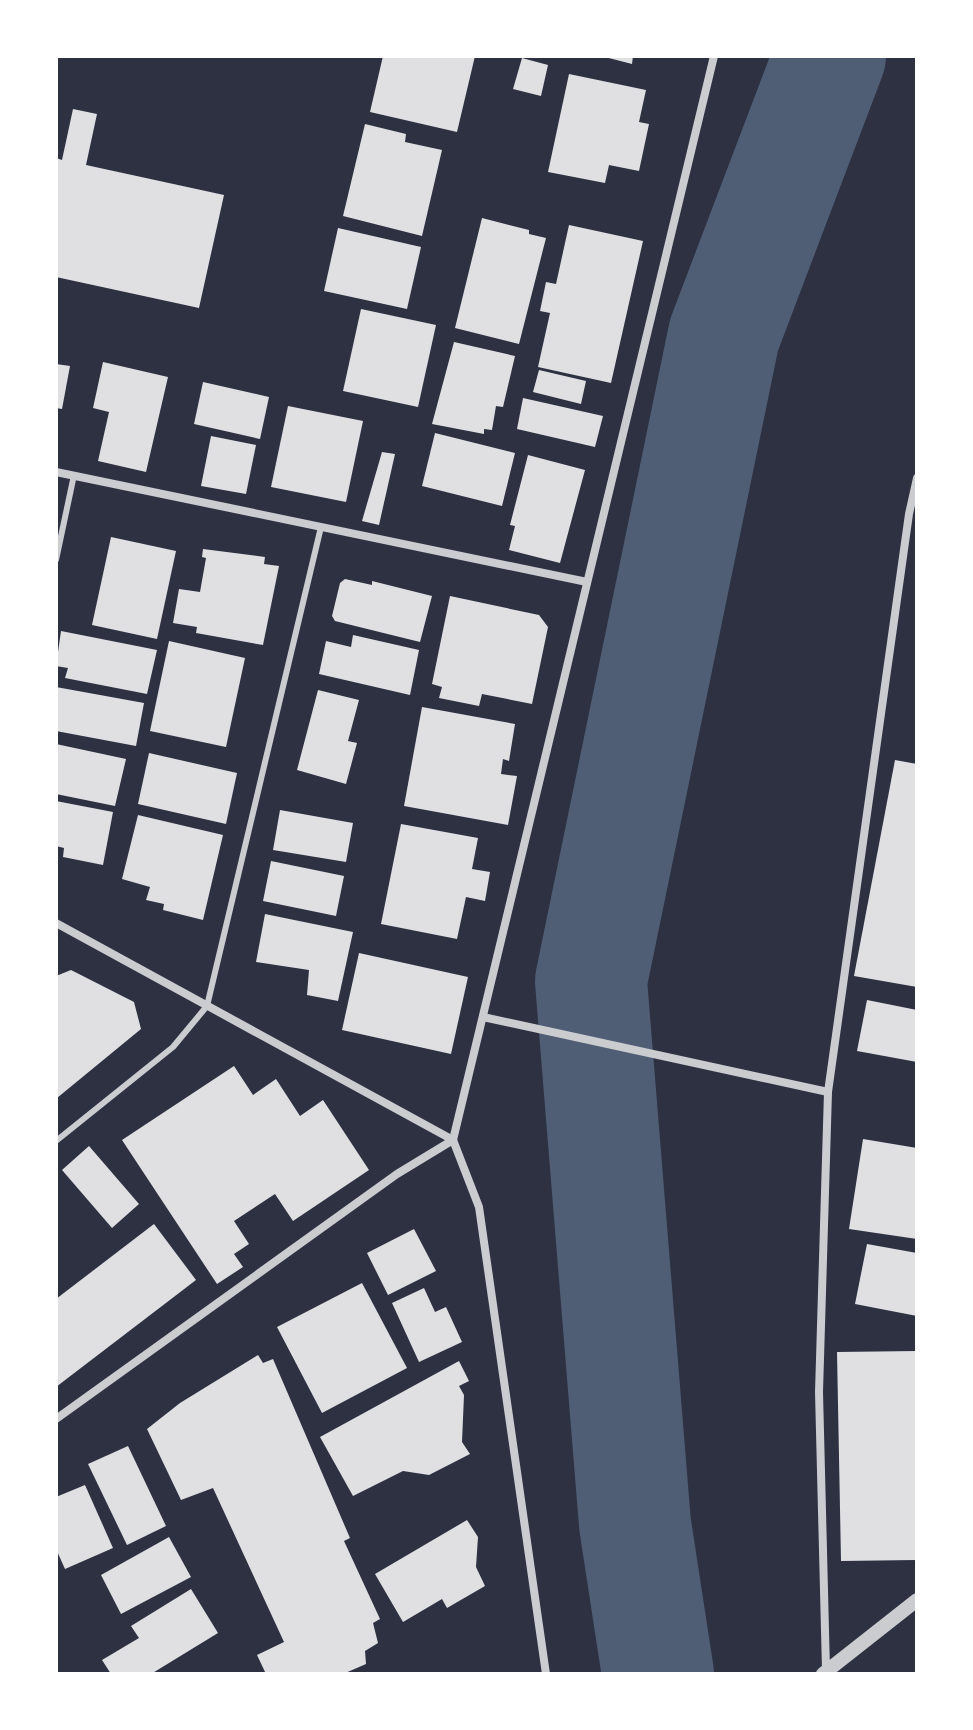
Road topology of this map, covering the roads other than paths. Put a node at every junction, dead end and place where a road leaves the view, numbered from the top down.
1 (714, 56) edge
2 (56, 472) edge
3 (74, 475) junction
4 (917, 478) edge
5 (321, 527) junction
6 (56, 560) edge
7 (587, 582) junction
8 (56, 923) edge
9 (207, 1006) junction
10 (483, 1017) junction
11 (828, 1092) junction
12 (453, 1140) junction
13 (56, 1141) edge
14 (56, 1419) edge
15 (917, 1600) edge
16 (825, 1673) edge
17 (546, 1674) edge

1 - 7 street
2 - 3 street
3 - 5 street
3 - 6 lane
4 - 11 street
5 - 7 street
5 - 9 lane
7 - 10 street
8 - 9 street
9 - 12 street
9 - 13 lane
10 - 11 street
10 - 12 street
11 - 16 street
12 - 14 street
12 - 17 street
15 - 16 street

